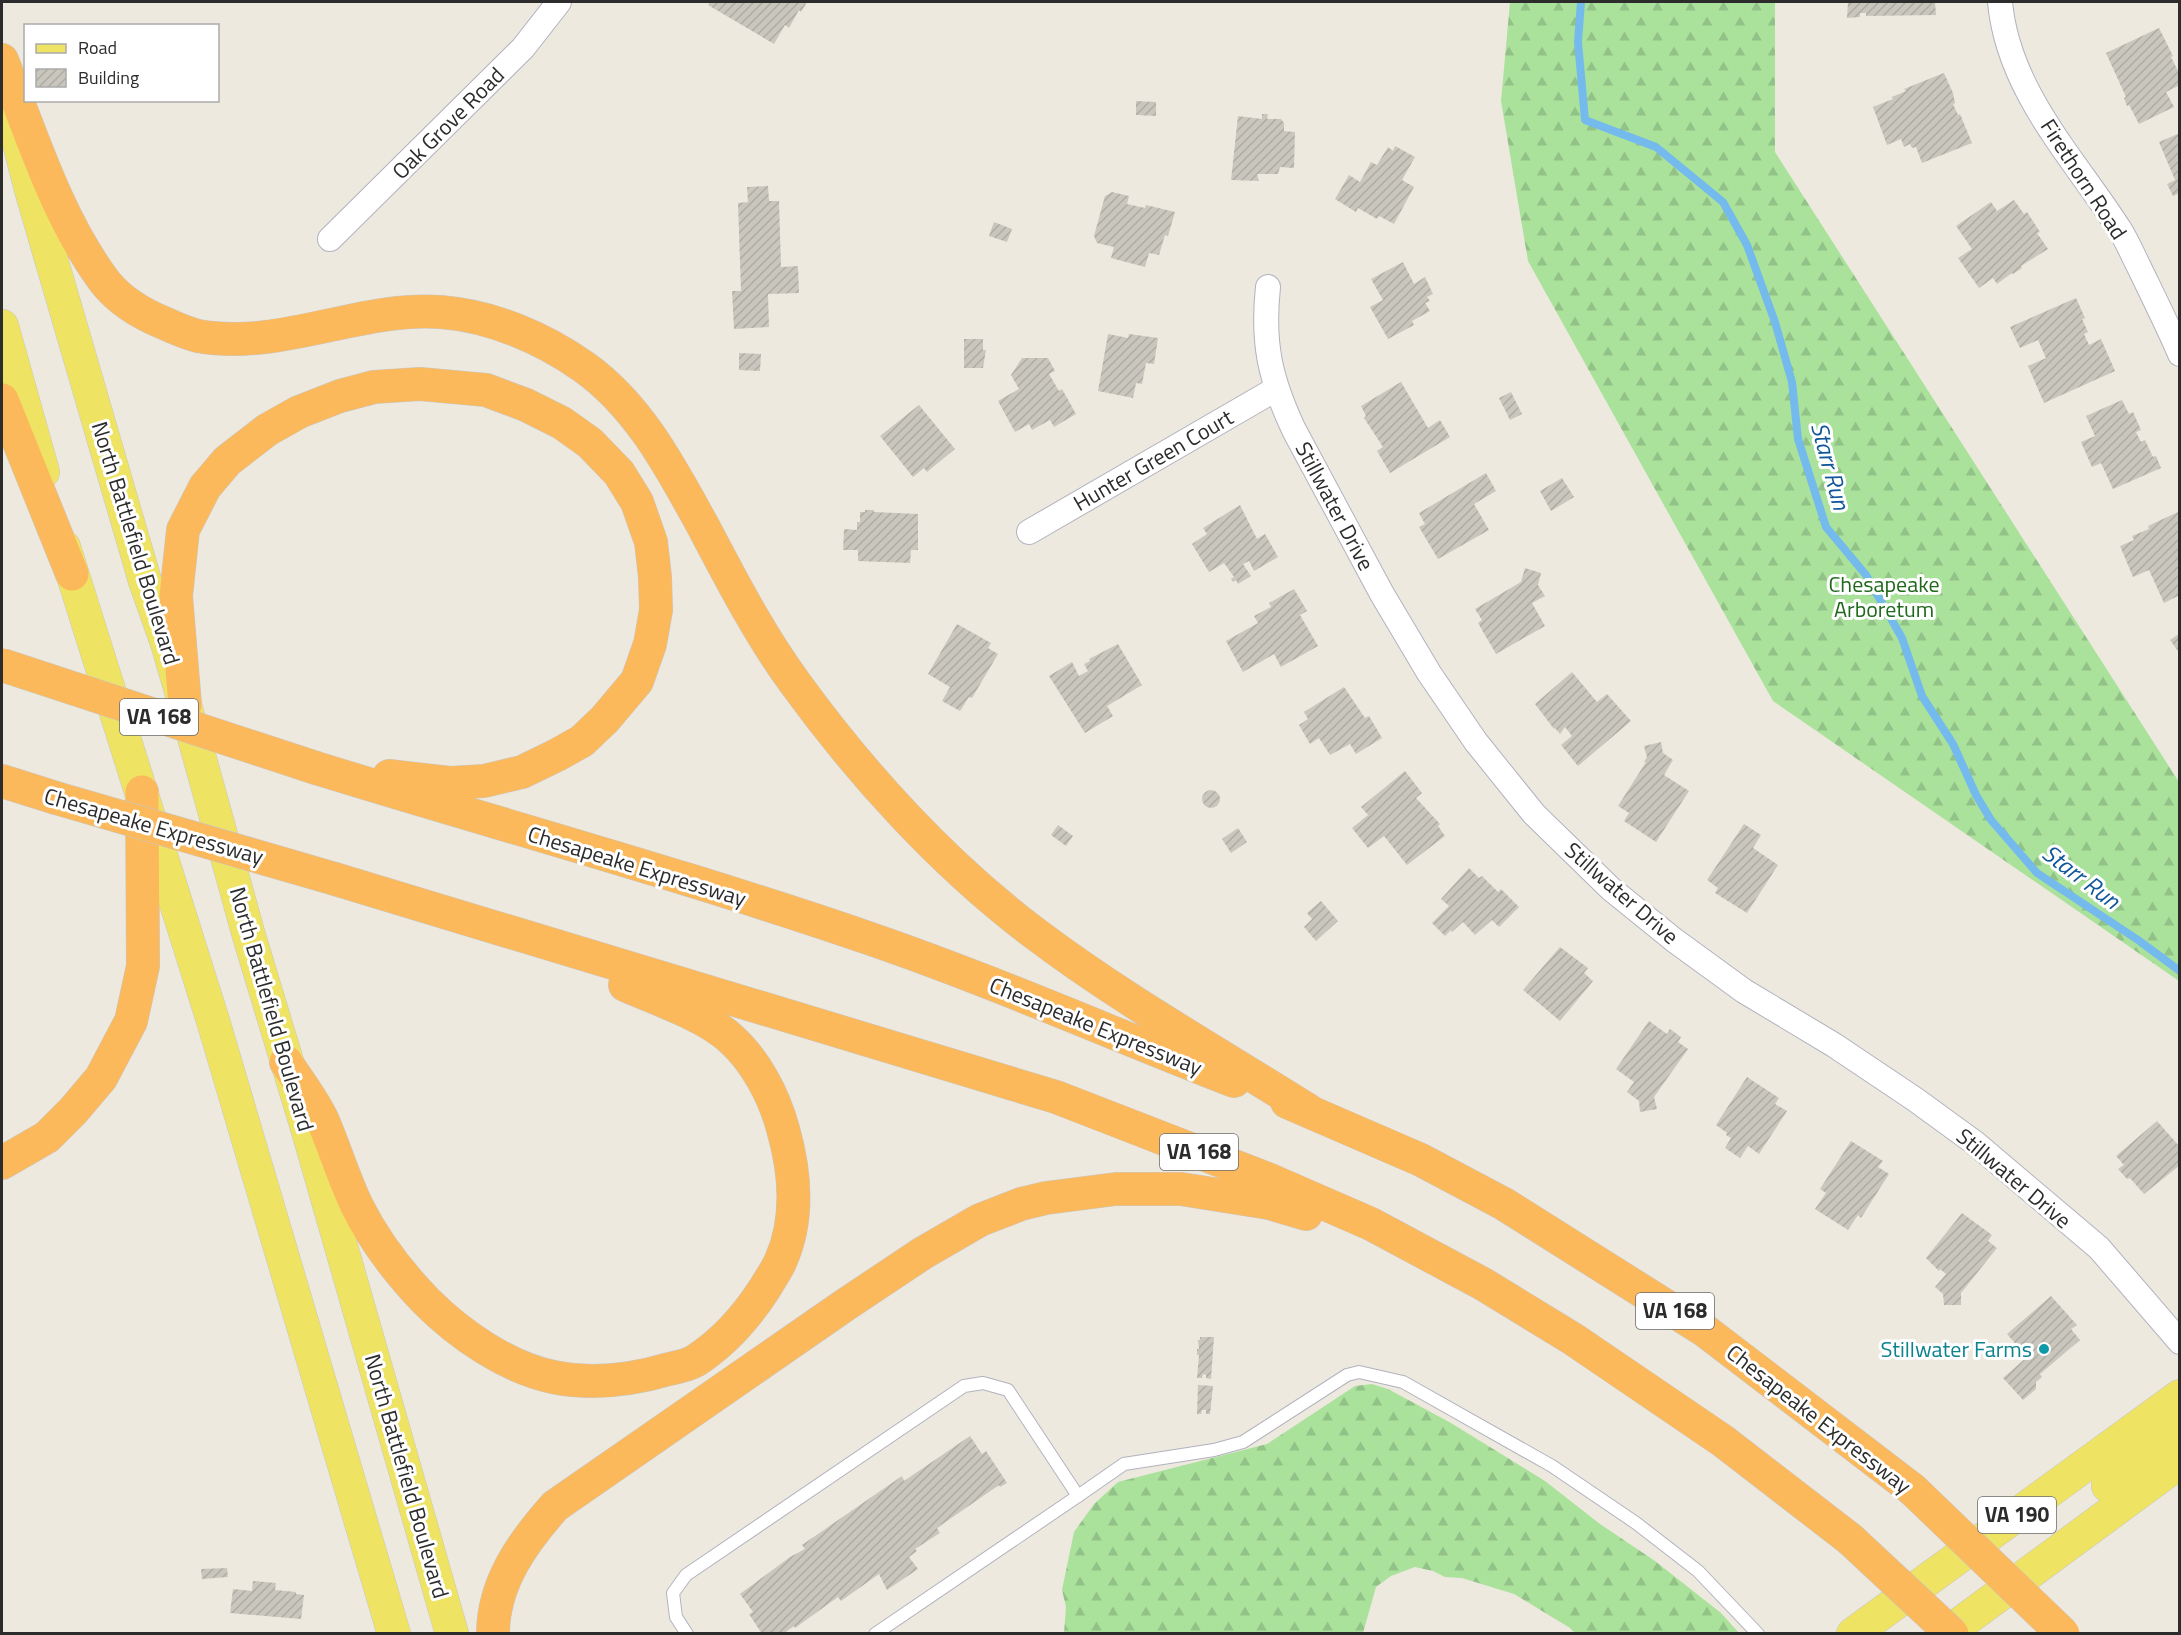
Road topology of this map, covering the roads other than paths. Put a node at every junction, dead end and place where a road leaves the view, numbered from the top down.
1 (559, 2) edge
2 (2000, 2) edge
3 (2, 60) edge
4 (2, 74) edge
5 (330, 239) dead end
6 (1268, 287) dead end
7 (2, 326) edge
8 (2180, 354) edge
9 (1276, 389) junction
10 (2, 400) edge
11 (1029, 532) dead end
12 (72, 574) junction
13 (2, 665) edge
14 (185, 705) junction
15 (316, 768) junction
16 (2, 781) edge
17 (142, 792) junction
18 (2, 796) edge
19 (51, 797) junction
20 (475, 920) junction
21 (286, 1062) junction
22 (1308, 1110) junction
23 (2, 1163) edge
24 (1406, 1242) junction
25 (2180, 1342) edge
26 (2180, 1396) edge
27 (2180, 1431) edge
28 (2180, 1462) edge
29 (1078, 1496) junction
30 (2072, 1540) junction
31 (394, 1634) edge
32 (452, 1634) edge
33 (493, 1634) edge
34 (687, 1634) edge
35 (875, 1634) edge
36 (1758, 1634) edge
37 (1853, 1634) edge
38 (1946, 1634) edge
39 (1952, 1634) edge
40 (2062, 1634) edge

1 - 5 street, Oak Grove Road
2 - 8 street, Firethorn Road
3 - 22 highway
4 - 14 main road, North Battlefield Boulevard
6 - 9 street, Stillwater Drive
7 - 12 main road
9 - 11 street, Hunter Green Court
9 - 25 street, Stillwater Drive
10 - 12 highway
12 - 17 main road
13 - 15 highway, Chesapeake Expressway / VA 168, bridge
14 - 15 highway
14 - 21 main road, North Battlefield Boulevard
15 - 22 highway, Chesapeake Expressway / VA 168
16 - 19 highway, Chesapeake Expressway / VA 168
17 - 23 highway
17 - 31 main road
18 - 19 highway
19 - 20 highway, Chesapeake Expressway / VA 168, bridge
20 - 21 highway
20 - 24 highway, Chesapeake Expressway / VA 168
21 - 32 main road, North Battlefield Boulevard
22 - 40 highway, Chesapeake Expressway / VA 168, bridge
24 - 33 highway
24 - 39 highway, Chesapeake Expressway / VA 168, bridge
26 - 37 main road, VA 190
27 - 30 main road
28 - 30 main road, VA 190
29 - 34 lane
29 - 35 lane
29 - 36 lane
30 - 38 main road, VA 190

